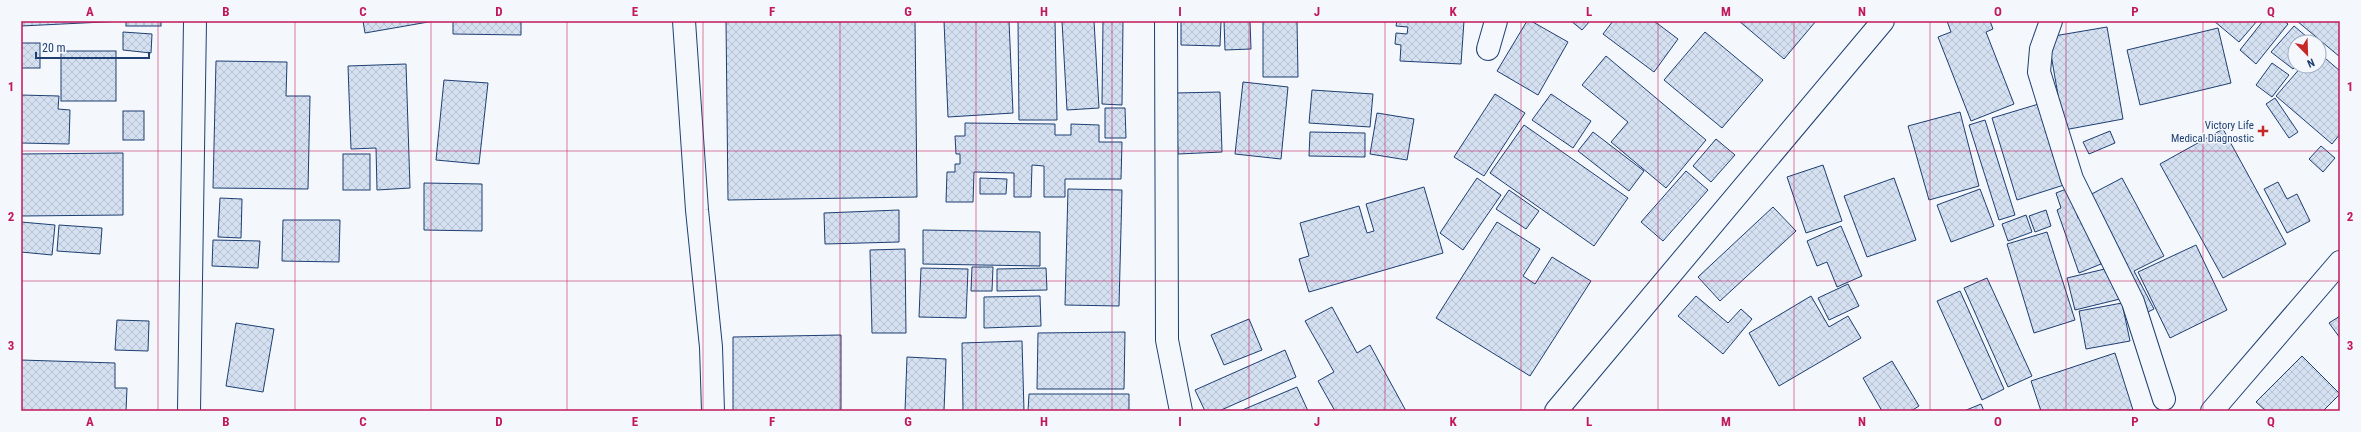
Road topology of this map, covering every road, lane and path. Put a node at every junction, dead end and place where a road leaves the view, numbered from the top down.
1 (195, 21) edge
2 (684, 21) edge
3 (1166, 21) edge
4 (1496, 21) edge
5 (1883, 21) edge
6 (2051, 21) edge
7 (1488, 49) dead end
8 (2340, 262) edge
9 (2164, 399) dead end
10 (189, 411) edge
11 (713, 411) edge
12 (1181, 411) edge
13 (1556, 411) edge
14 (2212, 411) edge

1 - 10 street
2 - 11 street
3 - 12 street
4 - 7 street
5 - 13 street
6 - 9 street
8 - 14 street

